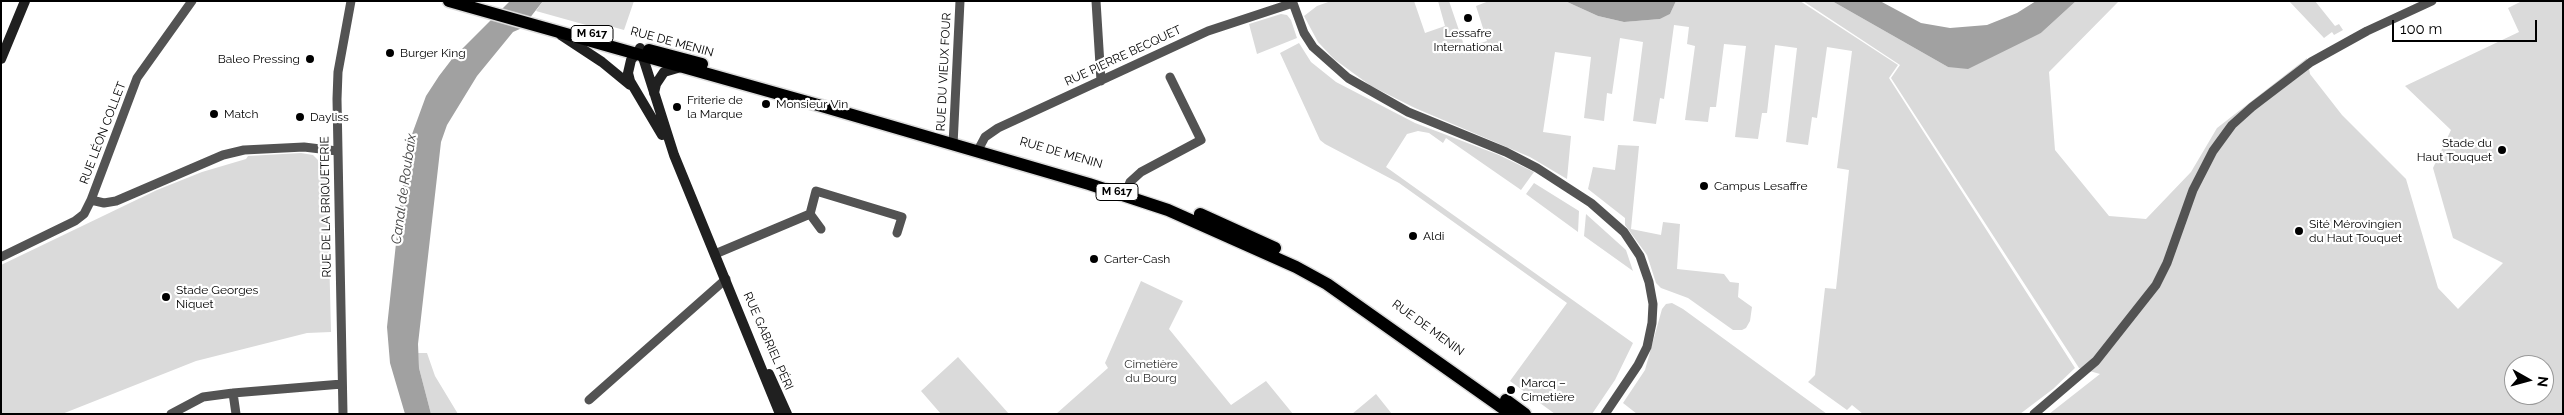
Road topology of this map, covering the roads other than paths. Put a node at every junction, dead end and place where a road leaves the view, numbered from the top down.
1 (25, 1) edge
2 (192, 1) edge
3 (351, 1) edge
4 (449, 1) edge
5 (960, 1) edge
6 (1096, 1) edge
7 (2432, 1) edge
8 (1293, 2) edge
9 (480, 5) edge
10 (542, 23) junction
11 (639, 53) junction
12 (1, 58) edge
13 (681, 67) junction
14 (1170, 77) dead end
15 (1101, 81) junction
16 (637, 93) junction
17 (655, 102) junction
18 (953, 140) junction
19 (979, 148) junction
20 (337, 151) junction
21 (674, 155) junction
22 (1126, 191) junction
23 (91, 200) junction
24 (810, 214) junction
25 (821, 229) dead end
26 (897, 233) dead end
27 (715, 254) junction
28 (1, 257) edge
29 (726, 279) junction
30 (342, 384) junction
31 (233, 393) junction
32 (589, 400) dead end
33 (171, 414) edge
34 (236, 414) edge
35 (343, 414) edge
36 (780, 414) edge
37 (787, 414) edge
38 (1511, 414) edge
39 (1525, 414) edge
40 (1605, 414) edge
41 (2034, 414) edge

1 - 12 main road
2 - 23 street, RUE LÉON COLLET
3 - 20 street, RUE DE LA BRIQUETERIE
4 - 9 main road, M 617
5 - 18 street, RUE DU VIEUX FOUR
6 - 15 street
7 - 41 street
8 - 15 street, RUE PIERRE BECQUET
8 - 40 street
9 - 10 main road, M 617
10 - 11 main road, RUE DE MENIN / M 617
10 - 16 main road, RUE GABRIEL PÉRI
11 - 13 main road, RUE DE MENIN / M 617
11 - 16 main road, RUE GABRIEL PÉRI
11 - 17 main road, RUE GABRIEL PÉRI
11 - 18 main road, RUE DE MENIN / M 617
13 - 17 main road
13 - 18 main road, RUE DE MENIN / M 617
14 - 22 street
15 - 19 street, RUE PIERRE BECQUET
16 - 21 main road, RUE GABRIEL PÉRI
17 - 21 main road, RUE GABRIEL PÉRI
18 - 19 main road, RUE DE MENIN / M 617
19 - 22 main road, RUE DE MENIN / M 617
20 - 23 street
20 - 30 street, RUE DE LA BRIQUETERIE
21 - 27 main road, RUE GABRIEL PÉRI
22 - 38 main road, RUE DE MENIN / M 617
22 - 39 main road, RUE DE MENIN / M 617
23 - 28 street, RUE LÉON COLLET
24 - 25 street
24 - 26 street
24 - 27 street
27 - 29 main road, RUE GABRIEL PÉRI
29 - 32 street
29 - 36 main road, RUE GABRIEL PÉRI
29 - 37 main road, RUE GABRIEL PÉRI
30 - 31 street
30 - 35 street, RUE DE LA BRIQUETERIE
31 - 33 street
31 - 34 street

